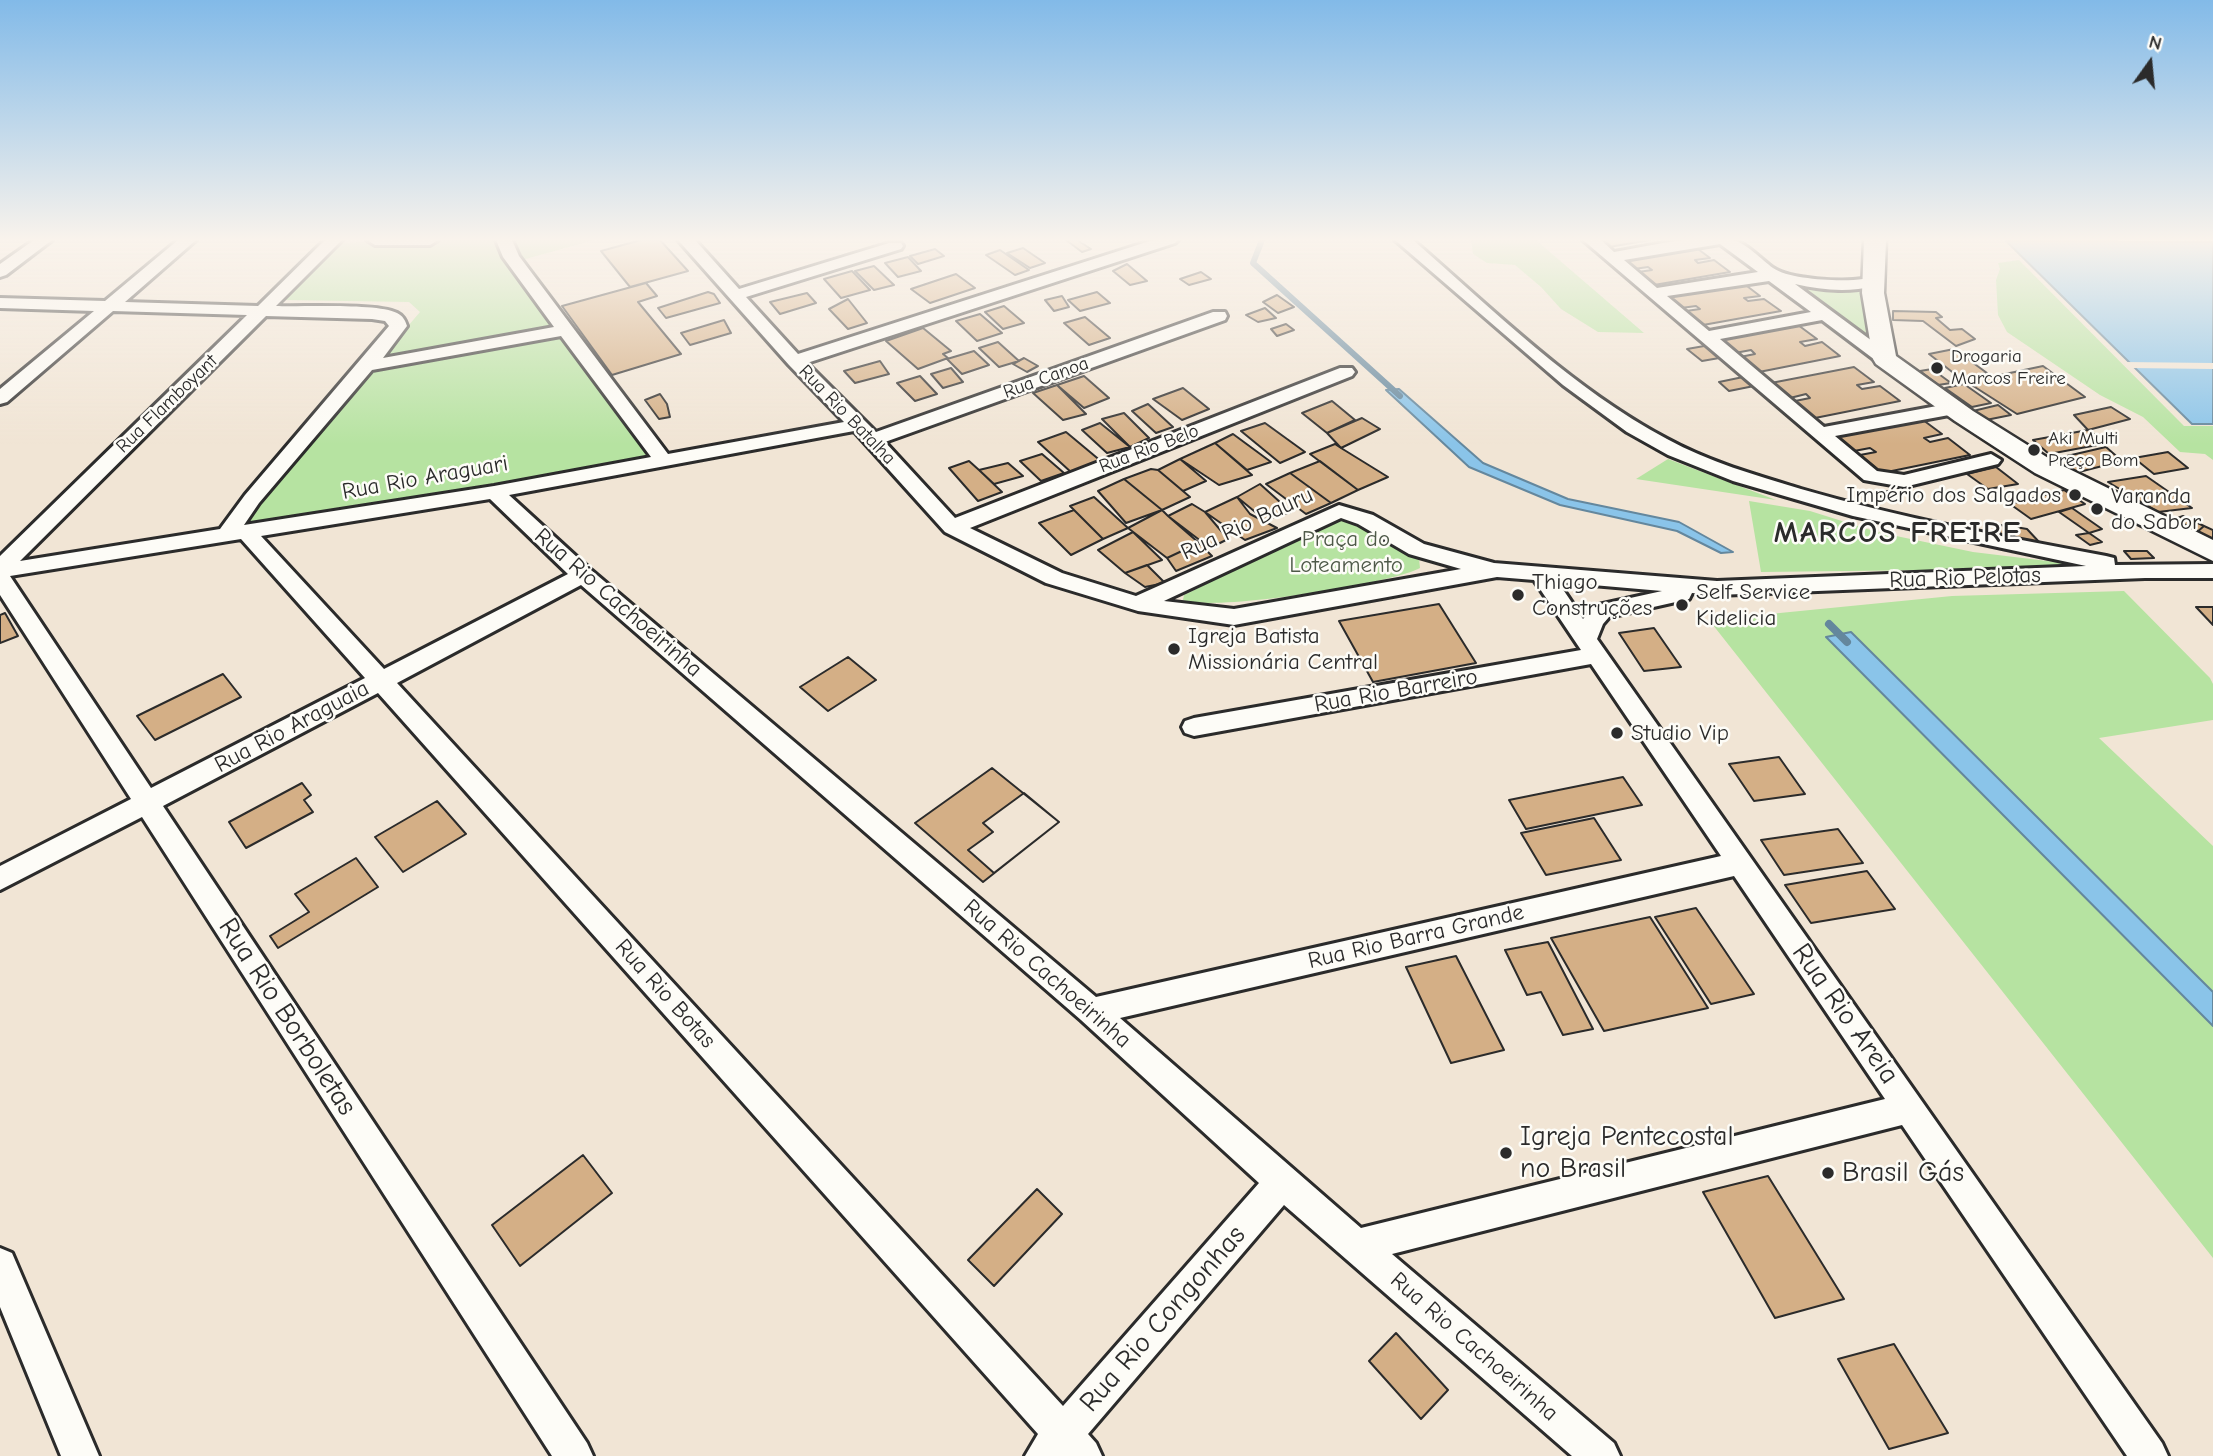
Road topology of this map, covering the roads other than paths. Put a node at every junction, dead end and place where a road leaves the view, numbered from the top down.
1 (108, 308) edge
2 (184, 308) edge
3 (548, 308) edge
4 (747, 308) edge
5 (960, 308) edge
6 (1482, 308) edge
7 (1672, 308) edge
8 (1819, 308) edge
9 (1875, 308) edge
10 (262, 310) junction
11 (1827, 314) junction
12 (1219, 316) dead end
13 (564, 330) junction
14 (1706, 337) junction
15 (1885, 359) junction
16 (795, 361) junction
17 (366, 366) junction
18 (1346, 372) dead end
19 (0, 398) edge
20 (1953, 409) junction
21 (857, 425) junction
22 (1820, 433) junction
23 (873, 440) junction
24 (663, 460) junction
25 (1991, 460) dead end
26 (494, 492) junction
27 (952, 527) junction
28 (237, 533) junction
29 (2213, 552) edge
30 (0, 569) edge
31 (1497, 570) junction
32 (2145, 571) junction
33 (2213, 571) edge
34 (1540, 573) junction
35 (583, 575) junction
36 (0, 578) edge
37 (1717, 588) junction
38 (1138, 604) junction
39 (1591, 647) junction
40 (380, 680) junction
41 (1194, 727) dead end
42 (147, 802) junction
43 (1740, 863) junction
44 (0, 879) edge
45 (1091, 1011) junction
46 (1909, 1108) junction
47 (1282, 1182) junction
48 (1357, 1246) junction
49 (0, 1265) edge
50 (1063, 1449) edge
51 (79, 1456) edge
52 (574, 1456) edge
53 (1601, 1456) edge
54 (2149, 1456) edge

1 - 19 street
2 - 10 street
3 - 13 street
4 - 16 street, Rua Rio Batalha
5 - 16 street
6 - 32 street
7 - 14 street
8 - 11 street
9 - 15 main road
10 - 17 street
10 - 30 street, Rua Flamboyant
11 - 14 street
11 - 15 street
12 - 23 street, Rua Canoa
13 - 17 street
13 - 24 street
14 - 22 street
15 - 20 main road
16 - 21 street, Rua Rio Batalha
17 - 28 street
18 - 27 street, Rua Rio Belo
20 - 22 street
20 - 29 main road
21 - 23 street, Rua Rio Batalha
21 - 24 street, Rua Rio Araguari
22 - 25 street
23 - 27 street, Rua Rio Batalha
24 - 26 street, Rua Rio Araguari
26 - 28 street, Rua Rio Araguari
26 - 35 street, Rua Rio Cachoeirinha
27 - 38 street, Rua Rio Pelotas
28 - 30 street, Rua Rio Araguari
28 - 40 street, Rua Rio Botas
31 - 34 street, Rua Rio Pelotas
31 - 38 street, Rua Rio Pelotas
31 - 38 street, Rua Rio Bauru
32 - 33 street, Rua Rio Pelotas
32 - 37 street, Rua Rio Pelotas
34 - 37 street, Rua Rio Pelotas
34 - 39 street, Rua Rio Areia
35 - 40 street, Rua Rio Araguaia
35 - 45 street, Rua Rio Cachoeirinha
36 - 42 street, Rua Rio Borboletas
37 - 39 street, Rua Rio Pelotas
39 - 41 street, Rua Rio Barreiro
39 - 43 street, Rua Rio Areia
40 - 42 street, Rua Rio Araguaia
40 - 50 street, Rua Rio Botas
42 - 44 street, Rua Rio Araguaia
42 - 52 street, Rua Rio Borboletas
43 - 45 street, Rua Rio Barra Grande
43 - 46 street, Rua Rio Areia
45 - 47 street, Rua Rio Cachoeirinha
46 - 48 street
46 - 54 street, Rua Rio Areia
47 - 48 street, Rua Rio Cachoeirinha
47 - 50 street, Rua Rio Congonhas
48 - 53 street, Rua Rio Cachoeirinha
49 - 51 street

